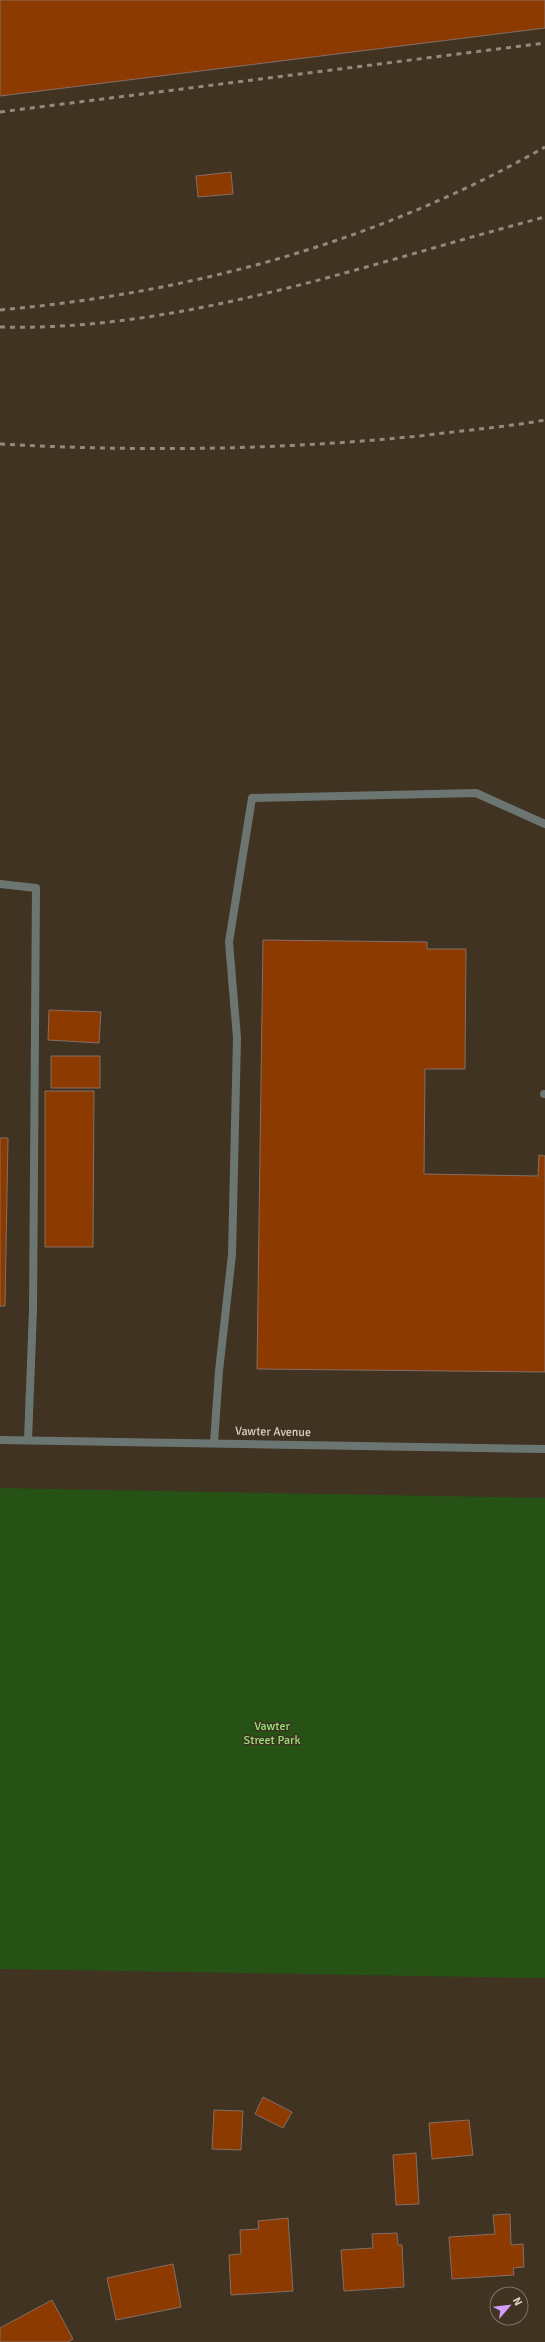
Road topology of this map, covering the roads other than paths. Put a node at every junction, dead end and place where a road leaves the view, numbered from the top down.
1 (545, 824) edge
2 (0, 884) edge
3 (0, 1440) edge
4 (28, 1440) junction
5 (214, 1443) junction
6 (545, 1449) edge

1 - 5 street
2 - 4 street
3 - 4 street, Vawter Avenue
4 - 5 street, Vawter Avenue
5 - 6 street, Vawter Avenue

